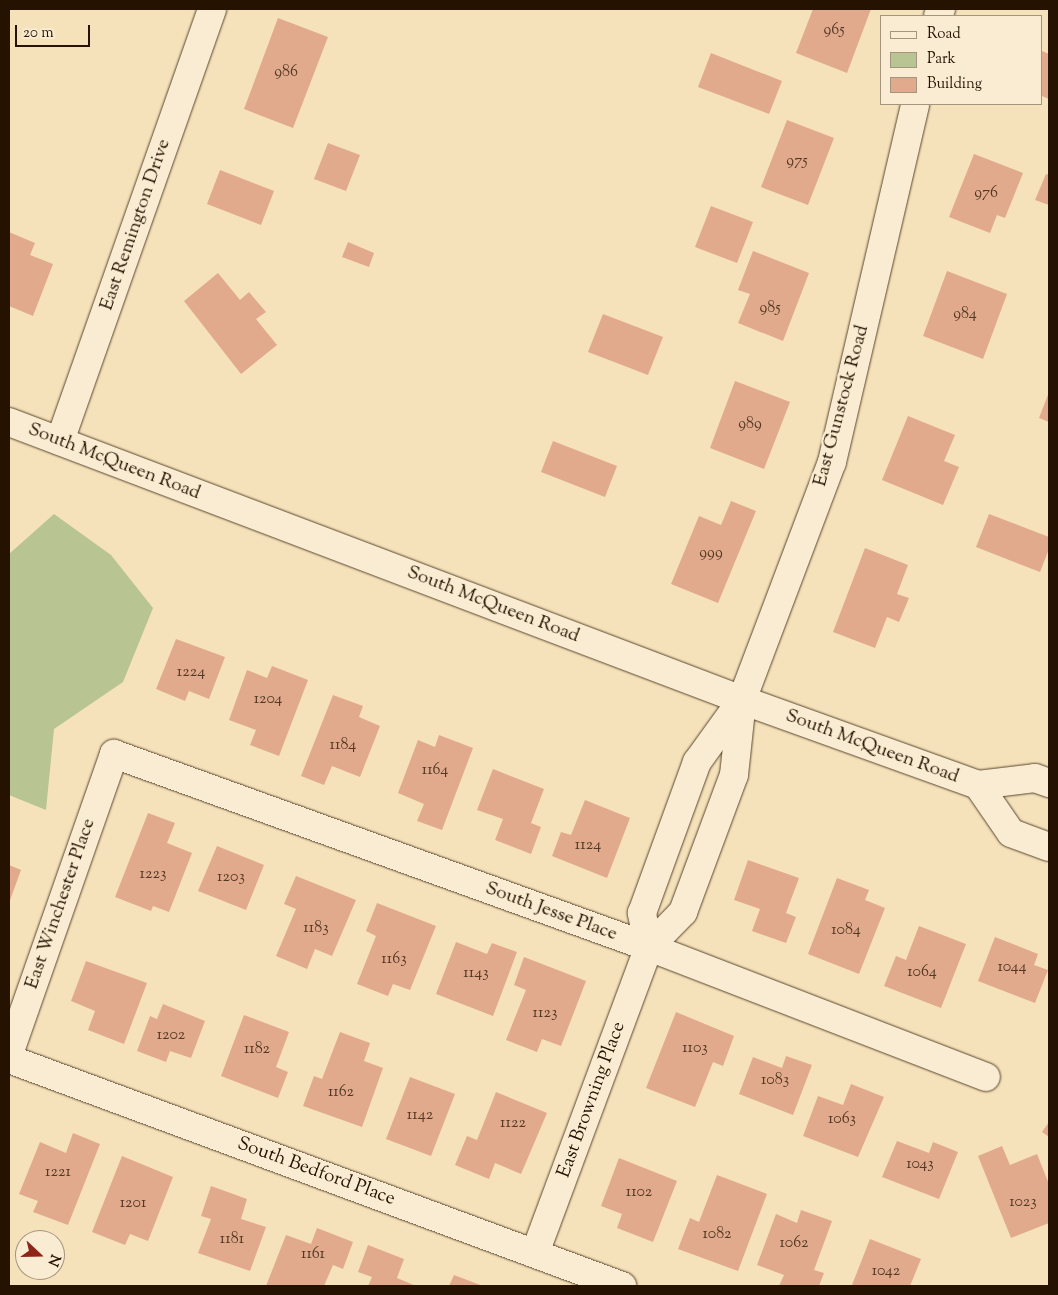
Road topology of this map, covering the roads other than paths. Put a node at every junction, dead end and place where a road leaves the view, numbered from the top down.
1 (212, 9) edge
2 (915, 105) edge
3 (9, 422) edge
4 (60, 441) junction
5 (742, 700) junction
6 (114, 754) joint
7 (1049, 783) edge
8 (978, 785) junction
9 (1049, 847) edge
10 (649, 948) junction
11 (9, 1054) edge
12 (9, 1059) edge
13 (986, 1077) dead end
14 (535, 1252) junction
15 (622, 1286) edge

1 - 4 street, East Remington Drive
2 - 5 street, East Gunstock Road
3 - 4 street, South McQueen Road
4 - 5 street, South McQueen Road
5 - 8 street, South McQueen Road
5 - 10 street, East Browning Place
5 - 10 street
6 - 10 street, South Jesse Place
6 - 11 street, East Winchester Place
7 - 8 street, South McQueen Road
8 - 9 street, South McQueen Road
10 - 13 street, South Jesse Place
10 - 14 street, East Browning Place
12 - 14 street, South Bedford Place
14 - 15 street, South Bedford Place

